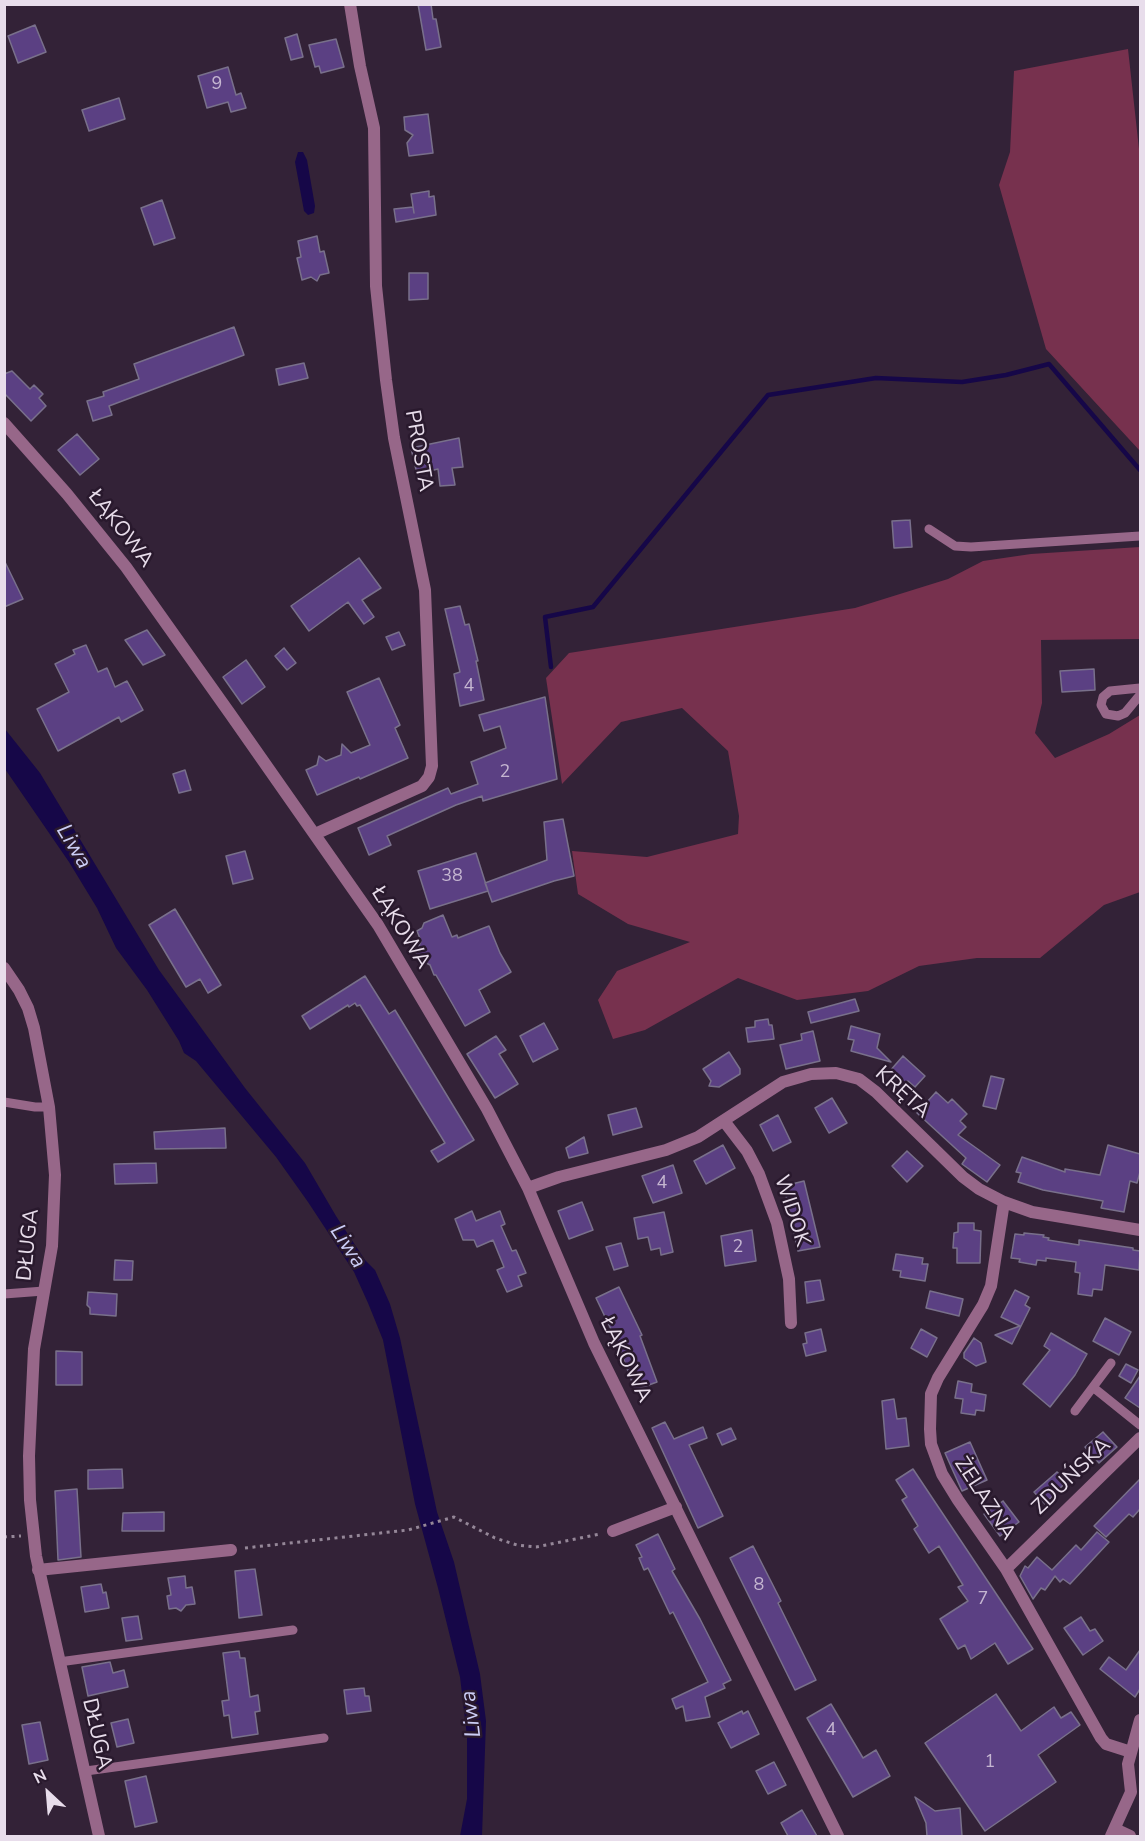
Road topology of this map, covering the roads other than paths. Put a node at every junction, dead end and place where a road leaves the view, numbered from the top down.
1 (350, 4) edge
2 (4, 423) edge
3 (928, 529) dead end
4 (1140, 536) edge
5 (1140, 688) edge
6 (1140, 695) edge
7 (315, 834) junction
8 (4, 968) edge
9 (4, 1102) edge
10 (49, 1107) junction
11 (724, 1121) junction
12 (528, 1188) junction
13 (1004, 1202) junction
14 (1140, 1230) edge
15 (44, 1291) junction
16 (4, 1294) edge
17 (791, 1323) dead end
18 (1111, 1363) dead end
19 (1094, 1388) junction
20 (1075, 1411) dead end
21 (1140, 1425) edge
22 (1140, 1438) edge
23 (676, 1507) junction
24 (613, 1531) road end
25 (231, 1550) road end
26 (1005, 1569) junction
27 (38, 1570) junction
28 (293, 1630) dead end
29 (59, 1662) junction
30 (1140, 1720) edge
31 (324, 1737) dead end
32 (1131, 1752) junction
33 (86, 1772) junction
34 (1113, 1833) edge
35 (99, 1836) edge
36 (838, 1836) edge
37 (1130, 1836) edge

1 - 7 street, PROSTA
2 - 7 street, ŁĄKOWA
3 - 4 lane
5 - 6 lane
7 - 12 street, ŁĄKOWA
8 - 10 street, DŁUGA
9 - 10 lane
10 - 15 street, DŁUGA
11 - 12 street, KRĘTA
11 - 13 street, KRĘTA
11 - 17 street, WIDOK
12 - 23 street, ŁĄKOWA
13 - 14 street, KRĘTA
13 - 26 street, ŻELAZNA
15 - 16 lane
15 - 27 street, DŁUGA
18 - 19 lane
19 - 20 lane
19 - 21 lane
22 - 26 street, ZDUŃSKA
23 - 24 street
23 - 36 street, ŁĄKOWA
25 - 27 street
26 - 32 street, ŻELAZNA
27 - 29 street, DŁUGA
28 - 29 lane
29 - 33 street, DŁUGA
30 - 32 street
31 - 33 lane
32 - 34 street
33 - 35 street, DŁUGA
34 - 37 street

